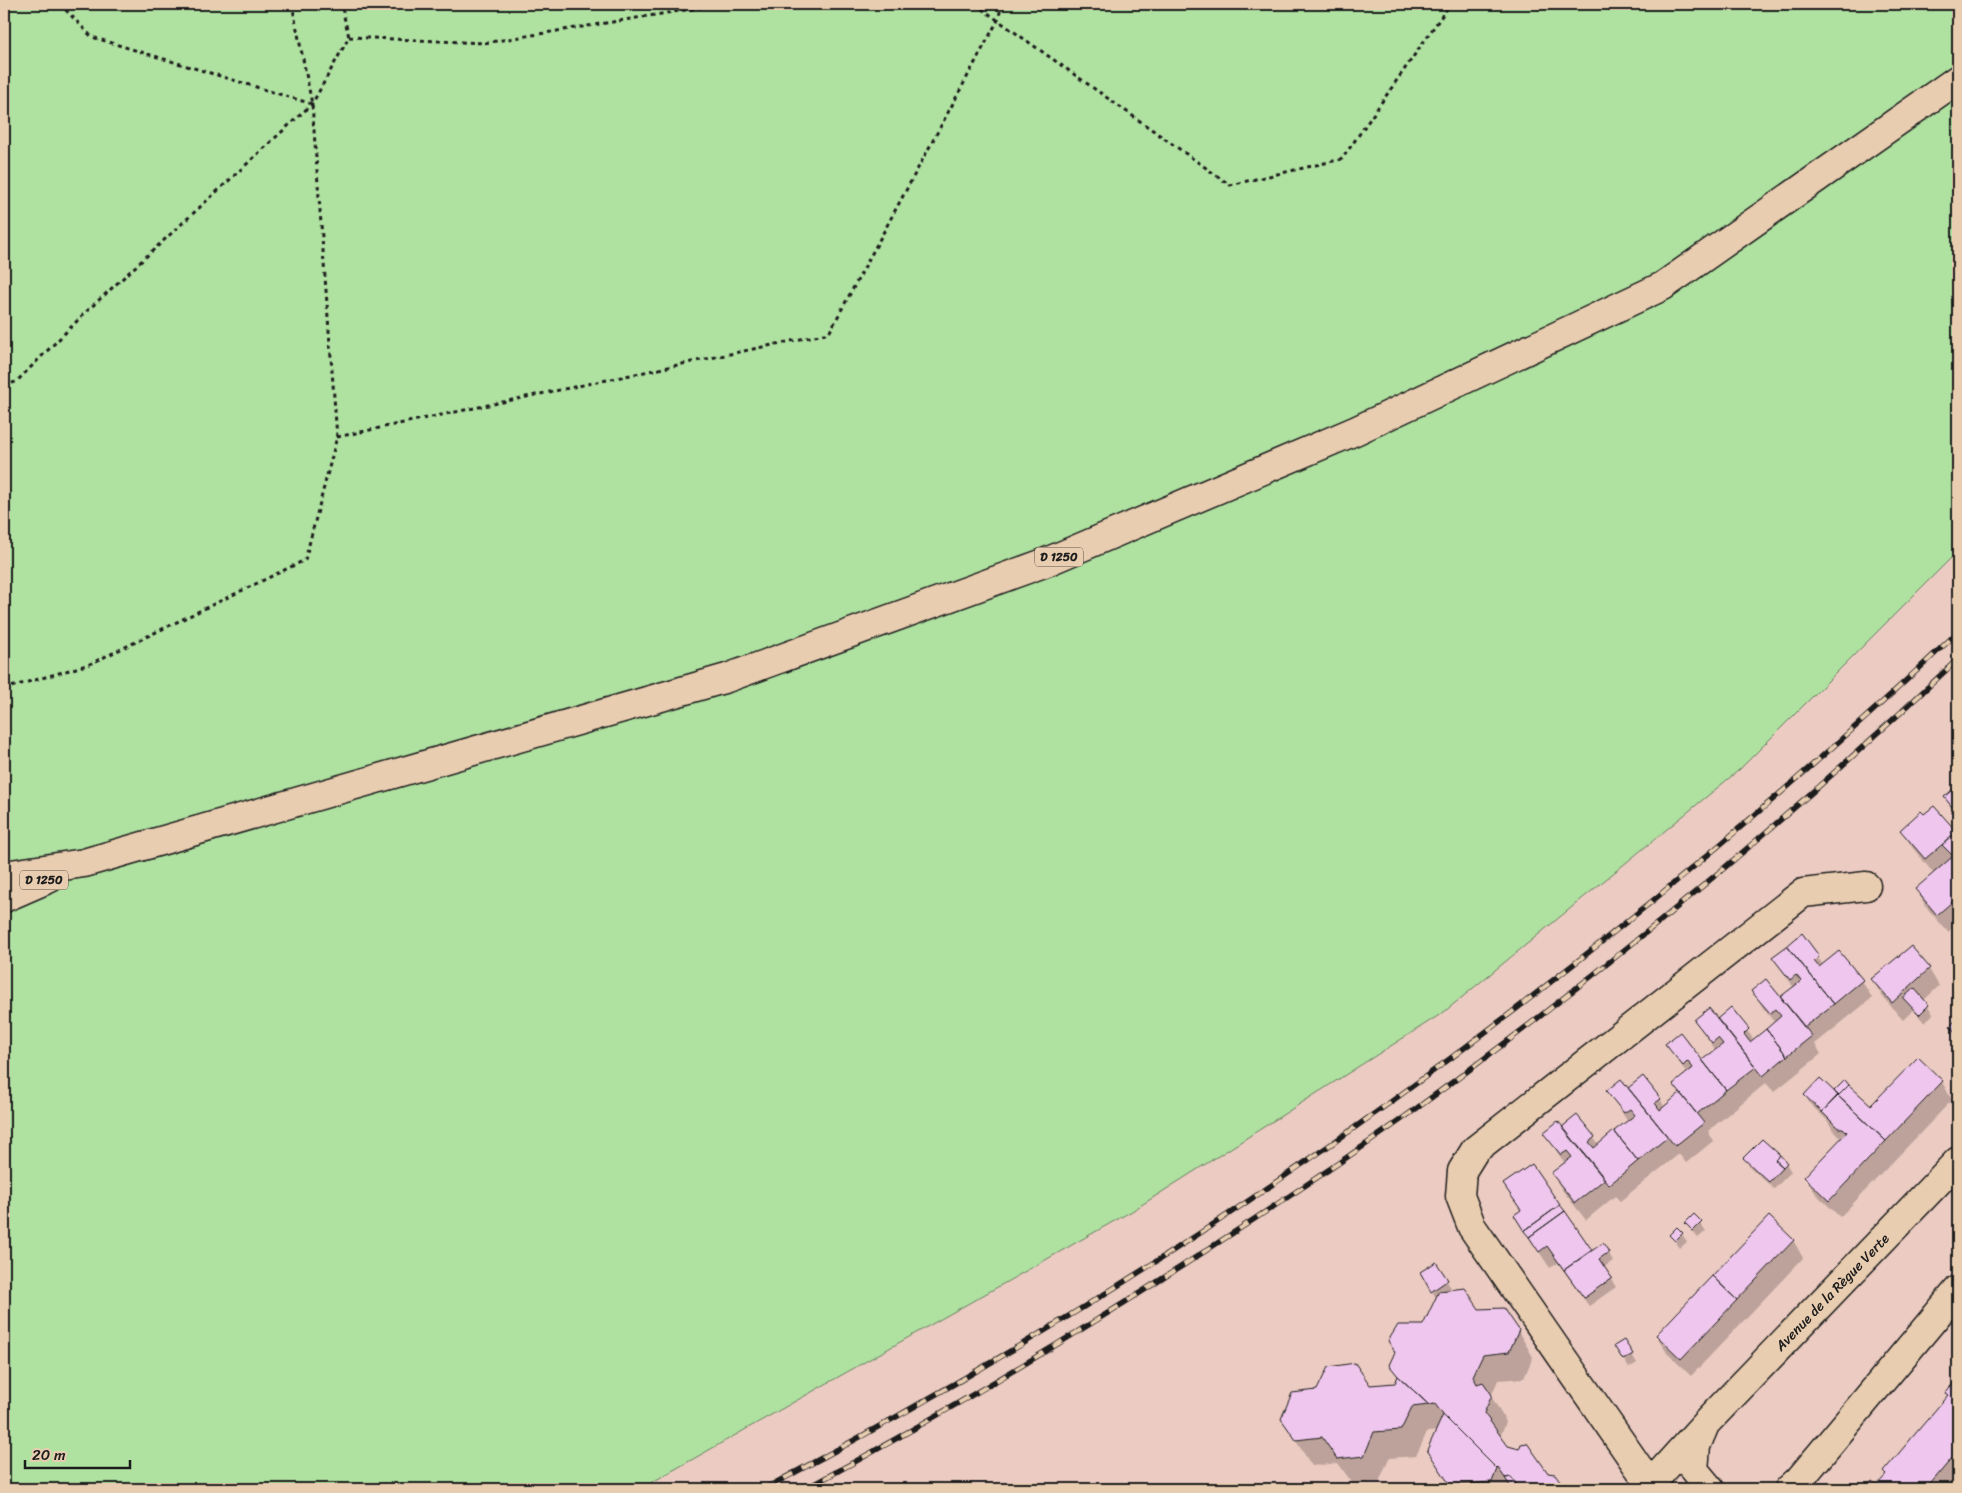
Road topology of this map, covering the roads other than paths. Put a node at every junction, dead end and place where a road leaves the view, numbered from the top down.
1 (1958, 79) edge
2 (84, 863) junction
3 (4, 875) edge
4 (1866, 886) dead end
5 (4, 898) edge
6 (1958, 1161) edge
7 (1958, 1290) edge
8 (1705, 1424) junction
9 (1648, 1487) edge
10 (1710, 1489) edge
11 (1789, 1489) edge

1 - 2 main road, D 1250
2 - 3 main road, D 1250
2 - 5 main road, D 1250
4 - 9 main road
6 - 8 main road, Avenue de la Règue Verte
7 - 11 main road
8 - 9 main road, Avenue de la Règue Verte
8 - 10 main road, Avenue de la Règue Verte

